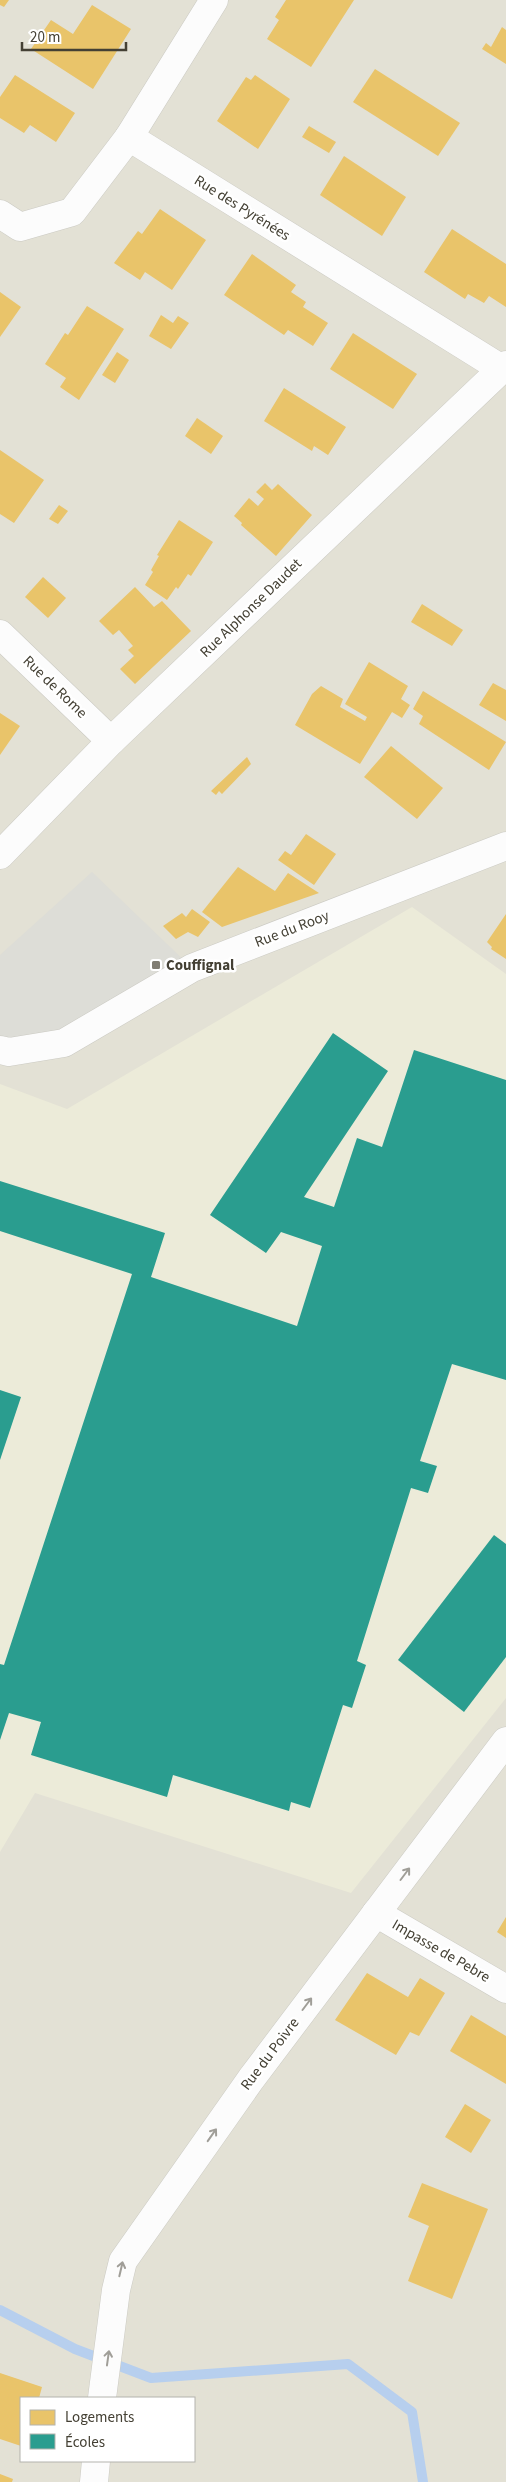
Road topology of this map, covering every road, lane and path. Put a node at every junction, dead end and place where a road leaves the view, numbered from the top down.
1 (210, 2) edge
2 (129, 137) junction
3 (0, 214) edge
4 (504, 367) edge
5 (0, 634) edge
6 (111, 741) junction
7 (506, 846) edge
8 (0, 855) edge
9 (0, 1050) edge
10 (506, 1741) edge
11 (376, 1913) junction
12 (506, 1989) edge
13 (102, 2397) edge
14 (96, 2462) edge
15 (94, 2482) edge

1 - 2 street
2 - 3 street
2 - 4 street, Rue des Pyrénées
4 - 6 street, Rue Alphonse Daudet
5 - 6 street, Rue de Rome
6 - 8 street, Rue Alphonse Daudet
7 - 9 street, Rue du Rooy
11 -> 10 street, Rue du Poivre
11 - 12 street, Impasse de Pebre
13 -> 11 street, Rue du Poivre
14 - 15 street

